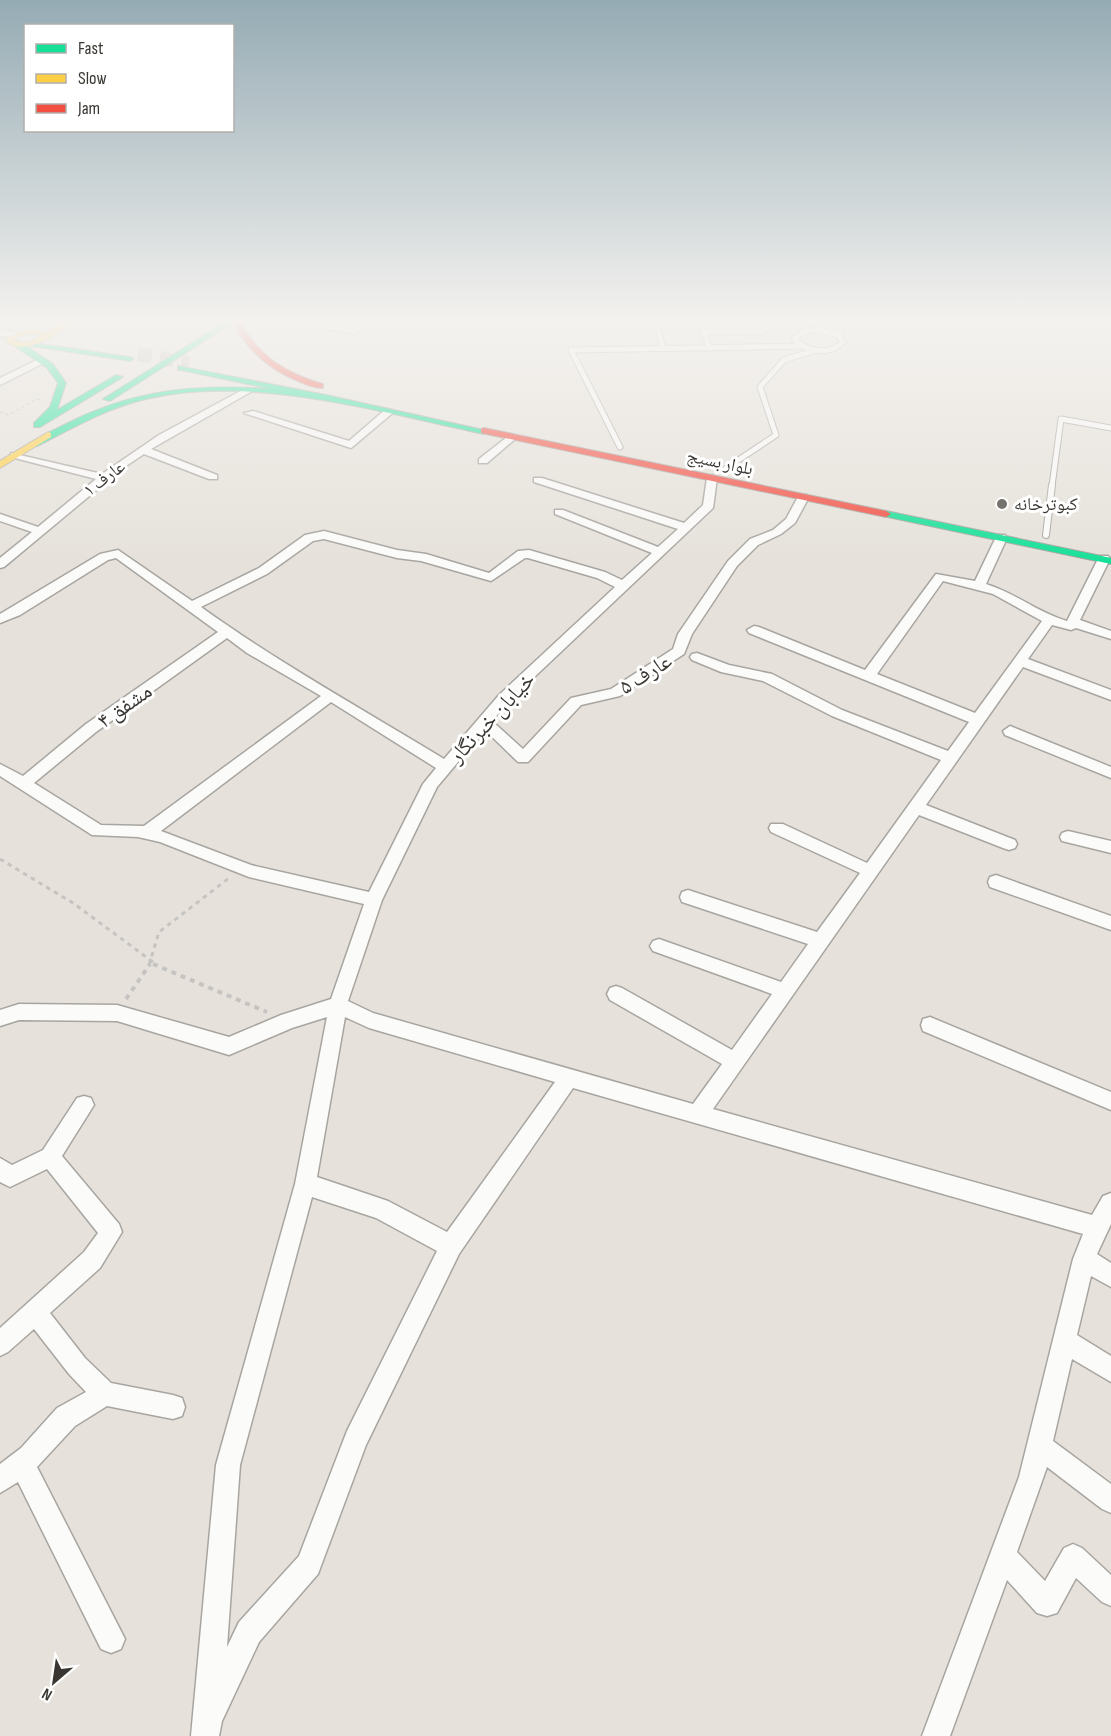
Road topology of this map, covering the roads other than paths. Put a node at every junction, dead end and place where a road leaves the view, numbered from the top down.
1 (57, 400) edge
2 (78, 400) edge
3 (105, 400) edge
4 (135, 400) edge
5 (231, 400) edge
6 (351, 400) edge
7 (359, 400) edge
8 (596, 400) edge
9 (764, 400) edge
10 (390, 411) junction
11 (249, 413) dead end
12 (40, 423) junction
13 (470, 423) junction
14 (1111, 428) edge
15 (20, 435) dead end
16 (511, 437) junction
17 (34, 444) junction
18 (620, 447) junction
19 (143, 450) junction
20 (15, 455) junction
21 (483, 461) dead end
22 (0, 465) edge
23 (725, 469) junction
24 (213, 477) dead end
25 (104, 478) junction
26 (712, 478) junction
27 (538, 480) dead end
28 (803, 497) junction
29 (559, 512) dead end
30 (0, 517) edge
31 (686, 528) junction
32 (40, 531) junction
33 (1046, 535) junction
34 (1001, 538) junction
35 (660, 552) junction
36 (1109, 556) edge
37 (0, 564) edge
38 (980, 584) junction
39 (624, 586) junction
40 (193, 606) junction
41 (0, 619) edge
42 (1049, 620) junction
43 (1072, 624) junction
44 (754, 630) dead end
45 (227, 632) junction
46 (1111, 635) edge
47 (697, 657) dead end
48 (1020, 661) junction
49 (868, 676) junction
50 (1111, 694) edge
51 (331, 695) junction
52 (978, 720) junction
53 (484, 721) junction
54 (1010, 730) dead end
55 (951, 758) junction
56 (445, 767) junction
57 (0, 769) edge
58 (1111, 773) edge
59 (25, 783) junction
60 (916, 807) junction
61 (777, 828) dead end
62 (147, 833) junction
63 (1068, 837) dead end
64 (1009, 844) dead end
65 (1111, 847) edge
66 (870, 871) junction
67 (996, 882) dead end
68 (688, 897) dead end
69 (374, 900) junction
70 (1111, 923) edge
71 (821, 941) junction
72 (659, 946) dead end
73 (785, 991) junction
74 (616, 994) dead end
75 (338, 1005) junction
76 (0, 1018) edge
77 (930, 1025) dead end
78 (735, 1061) junction
79 (569, 1078) junction
80 (1111, 1101) edge
81 (84, 1105) dead end
82 (696, 1115) junction
83 (50, 1157) junction
84 (0, 1168) edge
85 (305, 1184) junction
86 (1111, 1204) edge
87 (1097, 1227) junction
88 (451, 1246) junction
89 (1084, 1259) junction
90 (1111, 1276) edge
91 (35, 1312) junction
92 (1065, 1341) junction
93 (0, 1344) edge
94 (1111, 1370) edge
95 (105, 1394) junction
96 (173, 1407) dead end
97 (1039, 1446) junction
98 (22, 1462) junction
99 (0, 1480) edge
100 (1111, 1500) edge
101 (1002, 1555) junction
102 (1111, 1593) edge
103 (111, 1639) dead end
104 (206, 1728) edge
105 (936, 1736) edge

1 - 12 main road
2 - 12 main road
3 - 17 main road
4 - 17 main road
5 - 19 street, عارف ۱
6 - 10 main road, بلوار بسیج
7 - 13 main road, بلوار بسیج
8 - 18 lane
9 - 23 lane
10 - 11 street
10 - 13 main road, بلوار بسیج
12 - 15 main road
13 - 16 main road, بلوار بسیج
13 - 18 main road, بلوار بسیج
14 - 33 lane
16 - 21 street
16 - 26 main road, بلوار بسیج
17 - 20 main road
18 - 23 main road, بلوار بسیج
19 - 24 street
19 - 25 street, عارف ۱
20 - 22 main road
20 - 25 street
23 - 33 main road, بلوار بسیج
25 - 32 street, عارف ۱
26 - 28 main road, بلوار بسیج
26 - 31 street, خیابان خبرنگار
27 - 31 street
28 - 34 main road, بلوار بسیج
28 - 53 street, عارف ۵
29 - 35 street
30 - 32 street
31 - 35 street, خیابان خبرنگار
32 - 37 street, عارف ۱
33 - 36 main road, بلوار بسیج
34 - 36 main road, بلوار بسیج
34 - 38 street
35 - 39 street, خیابان خبرنگار
36 - 43 street
38 - 42 street
38 - 49 street
39 - 40 street
39 - 53 street, خیابان خبرنگار
40 - 41 street
40 - 45 street
42 - 43 street
42 - 48 street
43 - 46 street
44 - 49 street
45 - 51 street
45 - 59 street, مشفق ۴
47 - 55 street
48 - 50 street
48 - 52 street
49 - 52 street
51 - 56 street
51 - 62 street
52 - 55 street
53 - 56 street, خیابان خبرنگار
54 - 58 street
55 - 60 street
56 - 69 street, خیابان خبرنگار
57 - 59 street
59 - 62 street
60 - 64 street
60 - 66 street
61 - 66 street
62 - 69 street
63 - 65 street
66 - 71 street
67 - 70 street
68 - 71 street
69 - 75 street, خیابان خبرنگار
71 - 73 street
72 - 73 street
73 - 78 street
74 - 78 street
75 - 76 street
75 - 79 street
75 - 85 street, خیابان خبرنگار
77 - 80 street
78 - 82 street
79 - 82 street
79 - 88 street
81 - 83 street
82 - 87 street
83 - 84 street
83 - 91 street
85 - 88 street
85 - 104 street, خیابان خبرنگار
86 - 87 street
87 - 89 street
88 - 104 street
89 - 90 street
89 - 92 street
91 - 93 street
91 - 95 street
92 - 94 street
92 - 97 street
95 - 96 street
95 - 98 street
97 - 100 street
97 - 101 street
98 - 99 street
98 - 103 street
101 - 102 street
101 - 105 street

